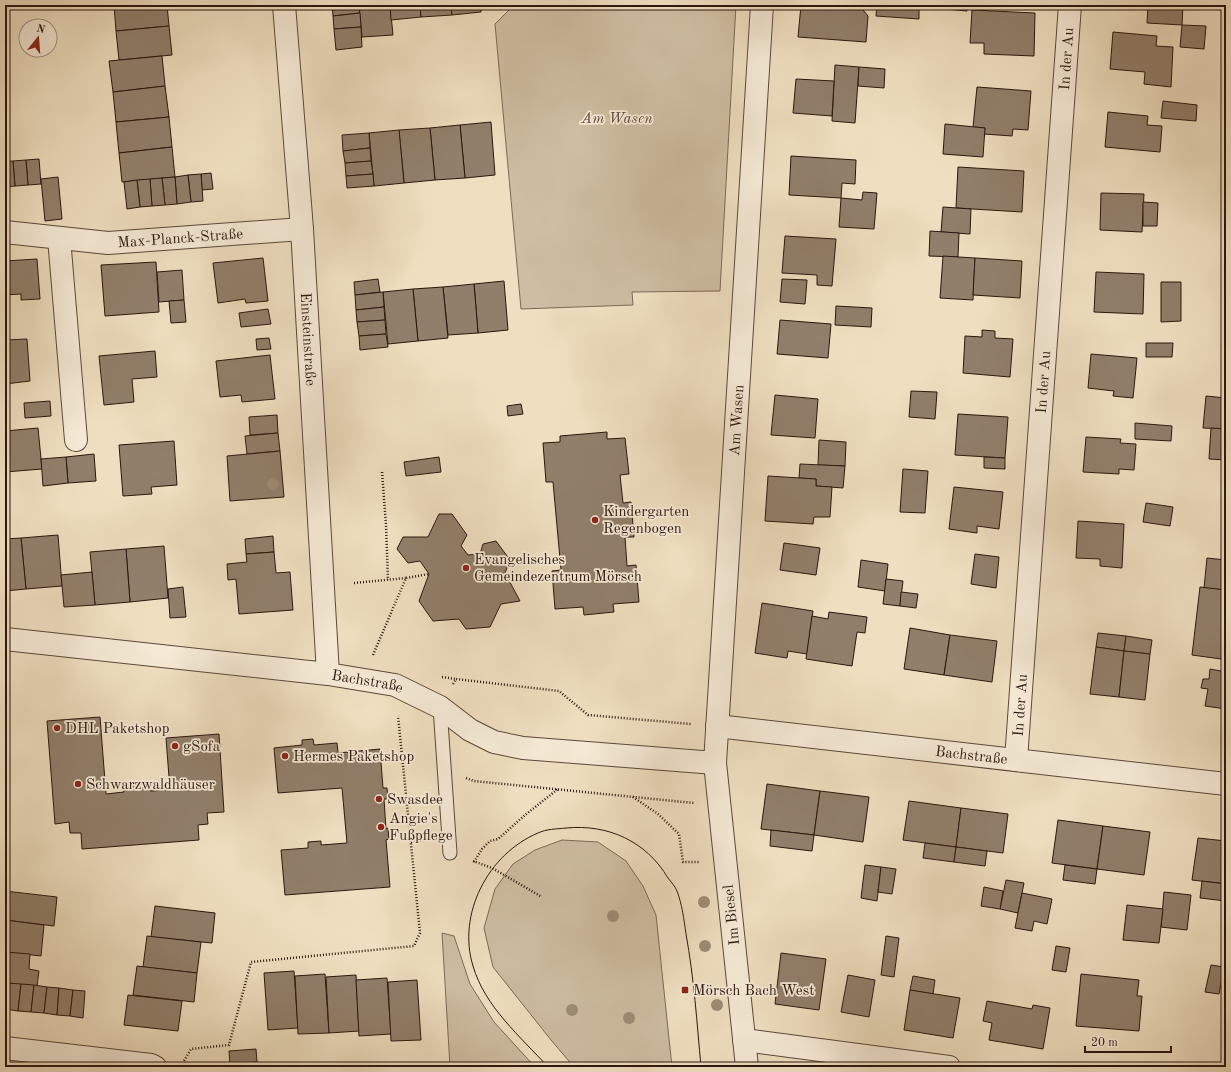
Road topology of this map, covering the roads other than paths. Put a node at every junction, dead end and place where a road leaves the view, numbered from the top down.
1 (284, 5) edge
2 (762, 5) edge
3 (1070, 5) edge
4 (302, 229) junction
5 (5, 232) edge
6 (59, 238) junction
7 (76, 440) dead end
8 (5, 639) edge
9 (328, 674) junction
10 (440, 707) junction
11 (717, 726) junction
12 (1016, 760) junction
13 (715, 763) junction
14 (1226, 784) edge
15 (450, 853) road end
16 (744, 1040) junction
17 (5, 1048) edge
18 (155, 1067) edge
19 (747, 1067) edge
20 (949, 1067) edge

1 - 4 street, Einsteinstraße
2 - 11 street, Am Wasen
3 - 12 street, In der Au
4 - 6 street, Max-Planck-Straße
4 - 9 street, Einsteinstraße
5 - 6 street, Max-Planck-Straße
6 - 7 street
8 - 9 street, Bachstraße
9 - 10 street, Bachstraße
10 - 13 street, Bachstraße
10 - 15 lane
11 - 12 street, Bachstraße
11 - 13 street, Am Wasen
12 - 14 street, Bachstraße
13 - 16 street, Im Biesel
16 - 19 street, Im Biesel
16 - 20 street
17 - 18 street

